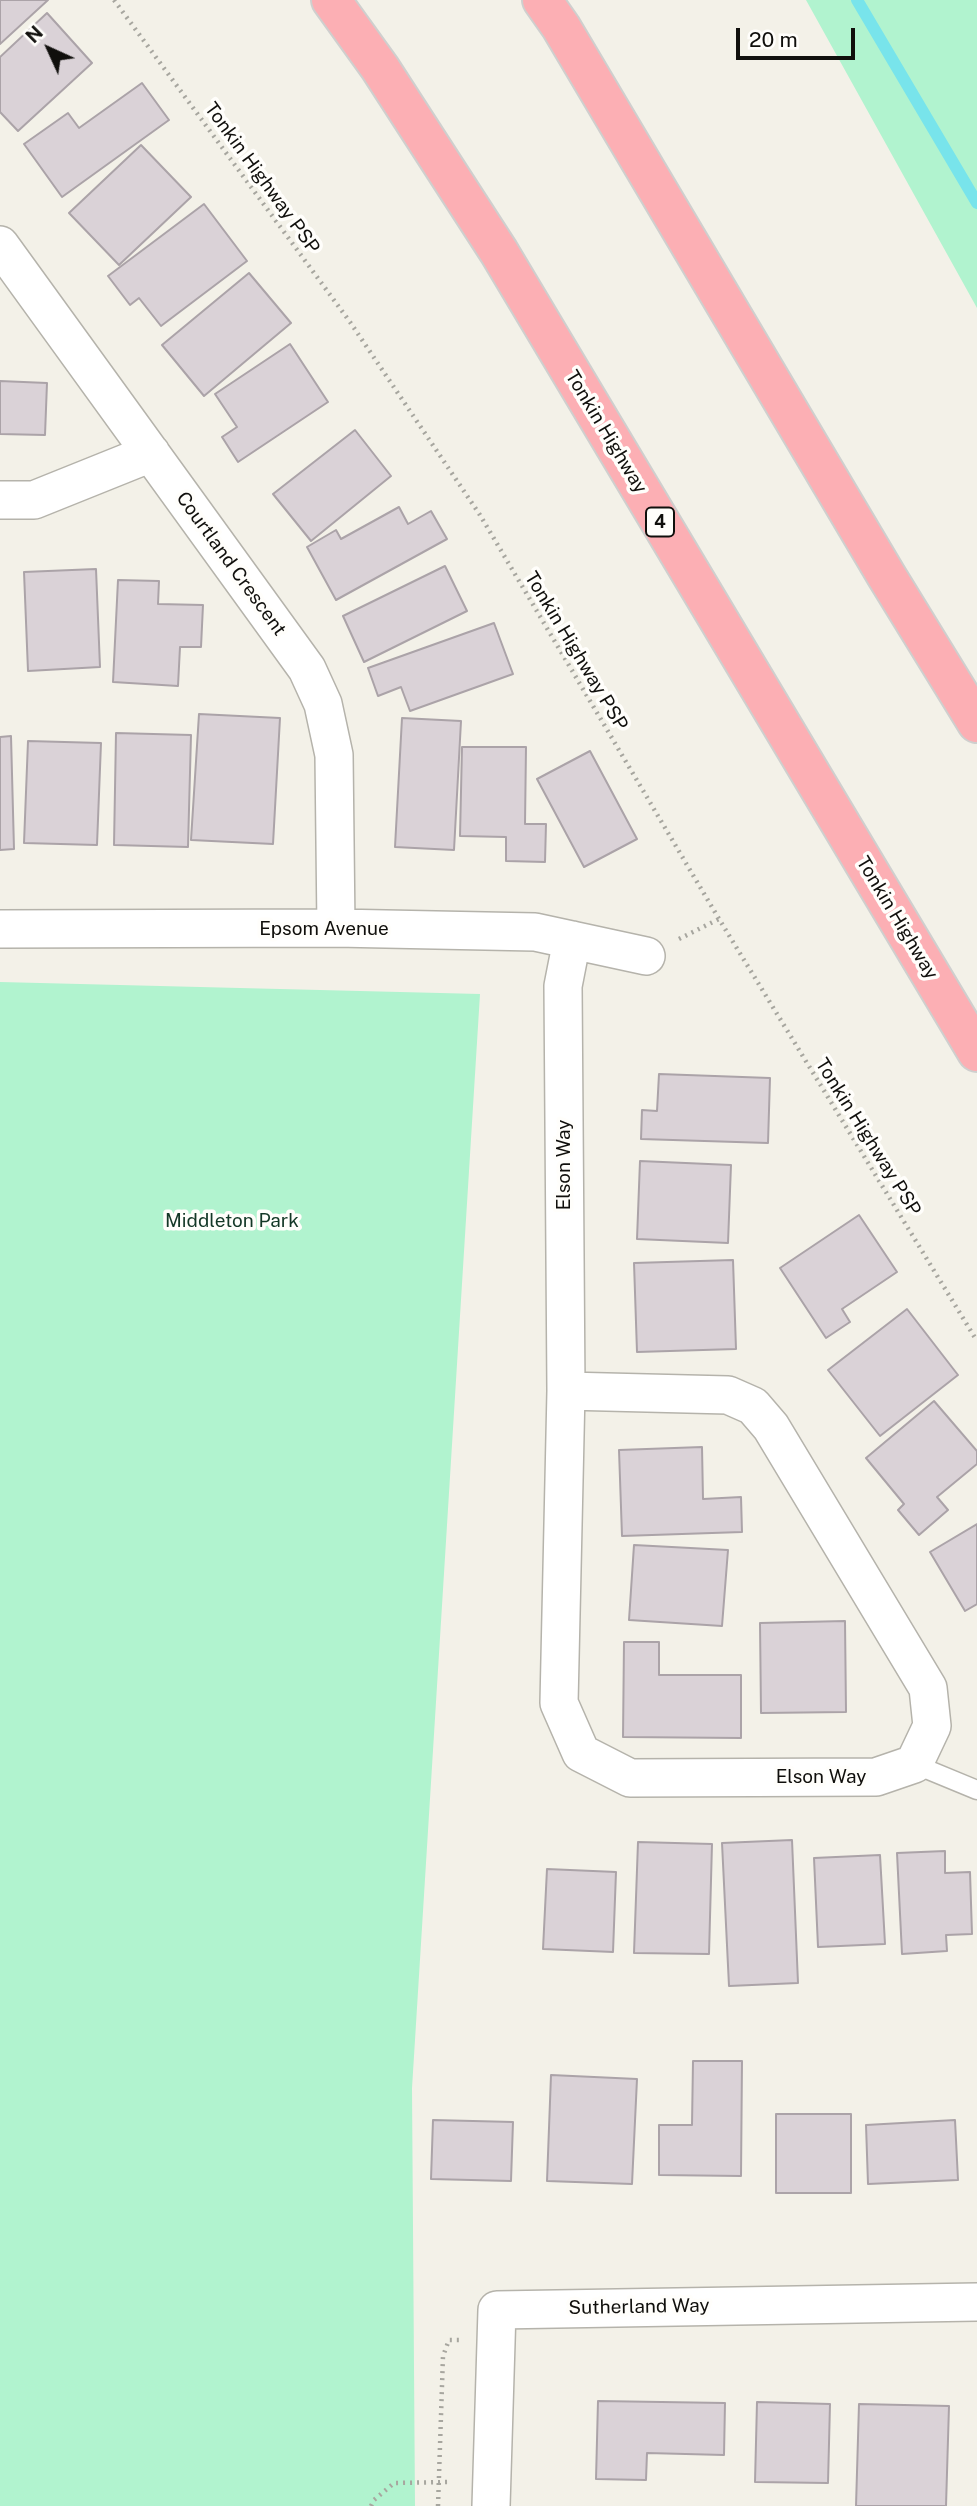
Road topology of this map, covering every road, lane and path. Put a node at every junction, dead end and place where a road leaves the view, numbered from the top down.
1 (114, 0) edge
2 (331, 0) edge
3 (542, 0) edge
4 (0, 245) edge
5 (151, 453) junction
6 (0, 500) edge
7 (977, 723) edge
8 (336, 928) junction
9 (0, 929) edge
10 (572, 940) junction
11 (646, 956) dead end
12 (977, 1052) edge
13 (977, 1340) edge
14 (566, 1391) junction
15 (914, 1764) junction
16 (977, 1790) edge
17 (977, 2302) edge
18 (496, 2341) junction
19 (438, 2482) junction
20 (491, 2493) edge
21 (370, 2506) edge
22 (438, 2506) edge

1 - 13 path, Tonkin Highway PSP
2 - 12 highway, Tonkin Highway / 4
3 - 7 highway
4 - 5 street, Courtland Crescent
5 - 6 street
5 - 8 street, Courtland Crescent
8 - 9 street, Epsom Avenue
8 - 10 street, Epsom Avenue
10 - 11 street, Epsom Avenue
10 - 14 street, Elson Way
14 - 15 street
14 - 15 street, Elson Way
15 - 16 lane
17 - 18 street, Sutherland Way
18 - 19 path
18 - 20 street, Sutherland Way
19 - 20 path
19 - 21 path
19 - 22 path

